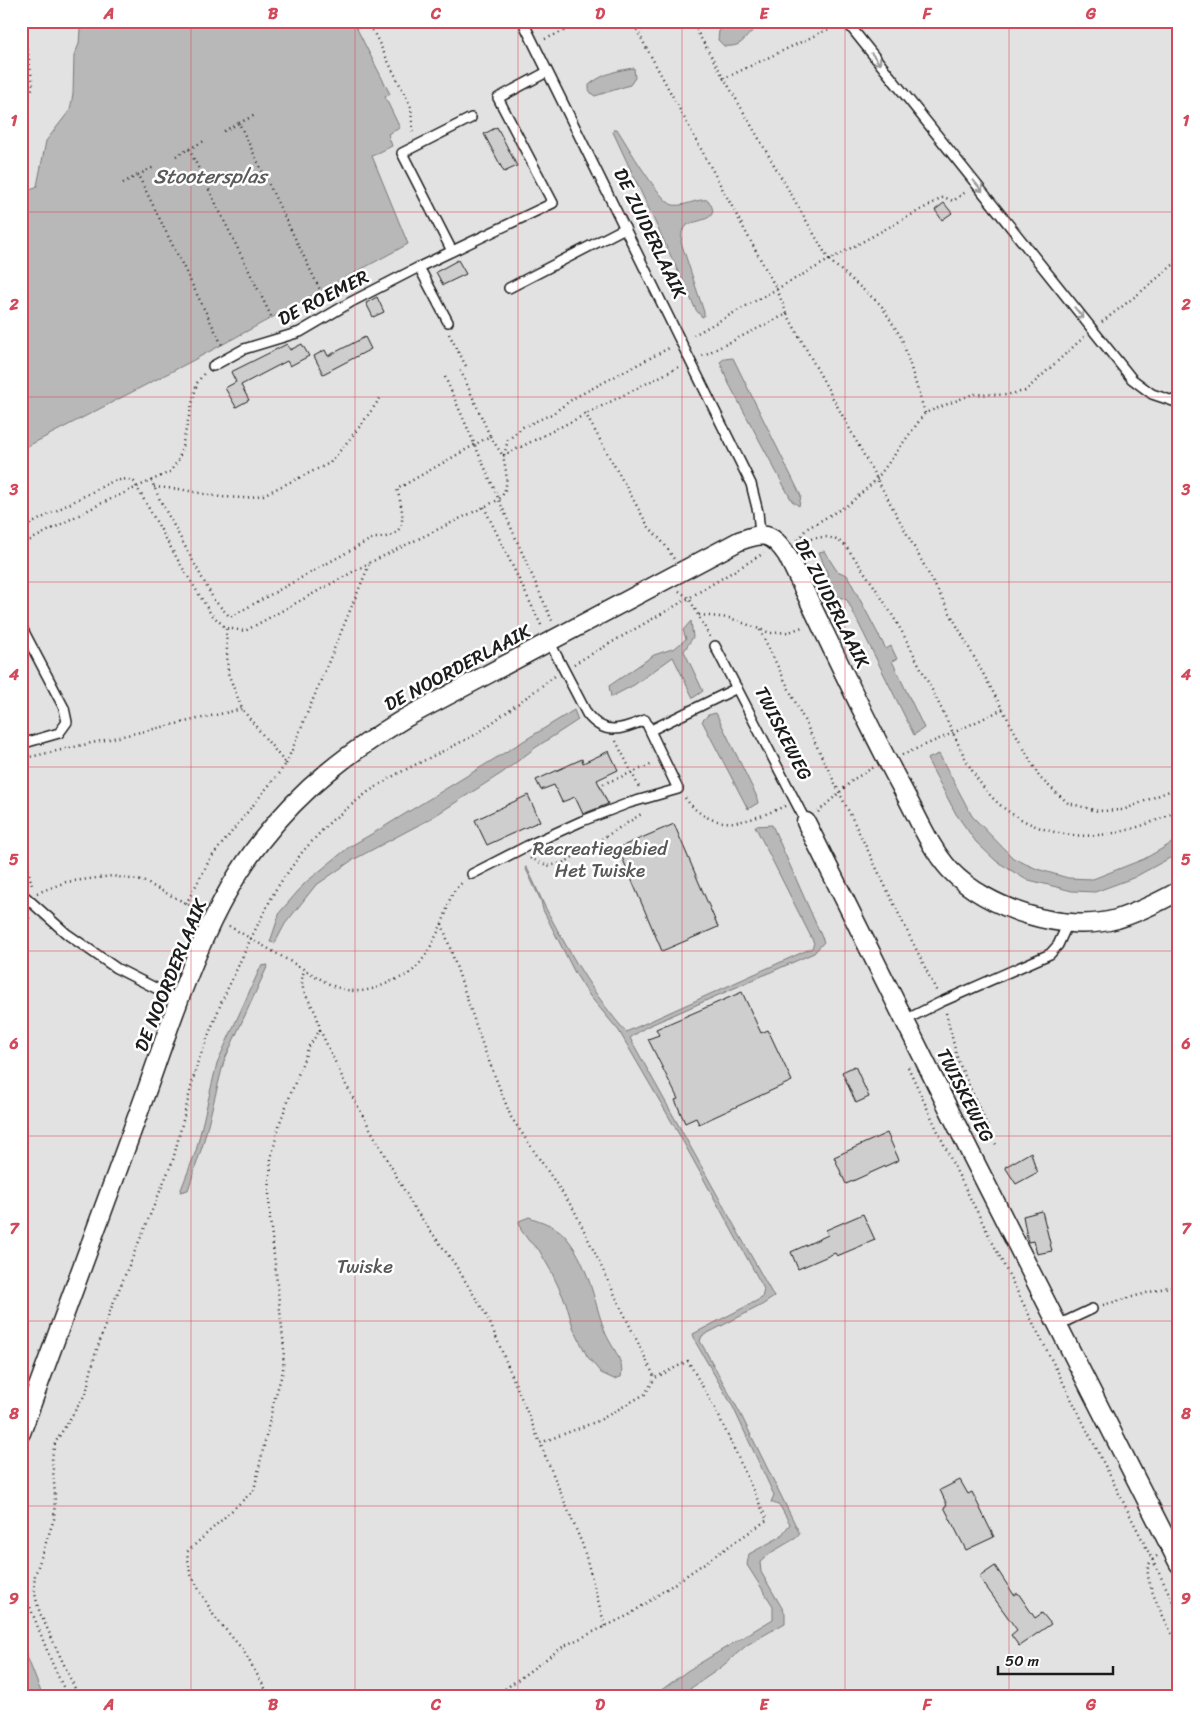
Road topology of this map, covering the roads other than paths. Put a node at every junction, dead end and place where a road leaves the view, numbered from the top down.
1 (846, 21) edge
2 (524, 26) dead end
3 (547, 72) junction
4 (471, 118) dead end
5 (625, 228) junction
6 (452, 251) junction
7 (419, 267) junction
8 (510, 288) dead end
9 (448, 322) dead end
10 (213, 366) road end
11 (1179, 403) edge
12 (760, 534) junction
13 (21, 626) edge
14 (554, 639) junction
15 (715, 646) road end
16 (737, 688) junction
17 (650, 730) junction
18 (21, 744) edge
19 (806, 822) joint
20 (472, 874) road end
21 (1179, 890) edge
22 (21, 893) edge
23 (1068, 923) junction
24 (179, 1000) junction
25 (905, 1020) junction
26 (1092, 1309) road end
27 (1058, 1325) junction
28 (21, 1433) edge
29 (1179, 1564) edge

1 -> 11 lane
2 - 3 lane, DE ZUIDERLAAIK
3 - 5 lane, DE ZUIDERLAAIK
3 - 6 lane, DE ROEMER
4 - 6 lane
5 - 8 lane
5 - 12 lane, DE ZUIDERLAAIK
6 - 7 lane, DE ROEMER
7 - 9 lane
7 - 10 lane, DE ROEMER
12 - 14 street, DE NOORDERLAAIK
12 - 23 street, DE ZUIDERLAAIK
13 - 18 lane
14 - 17 lane
14 - 24 street, DE NOORDERLAAIK
15 - 16 lane, TWISKEWEG
16 - 17 lane
16 - 19 lane, TWISKEWEG
17 - 20 lane
19 - 25 street, TWISKEWEG
21 - 23 street, DE ZUIDERLAAIK
22 - 24 lane
23 - 25 lane
24 - 28 street, DE NOORDERLAAIK
25 - 27 street, TWISKEWEG
26 - 27 lane
27 - 29 street, TWISKEWEG

